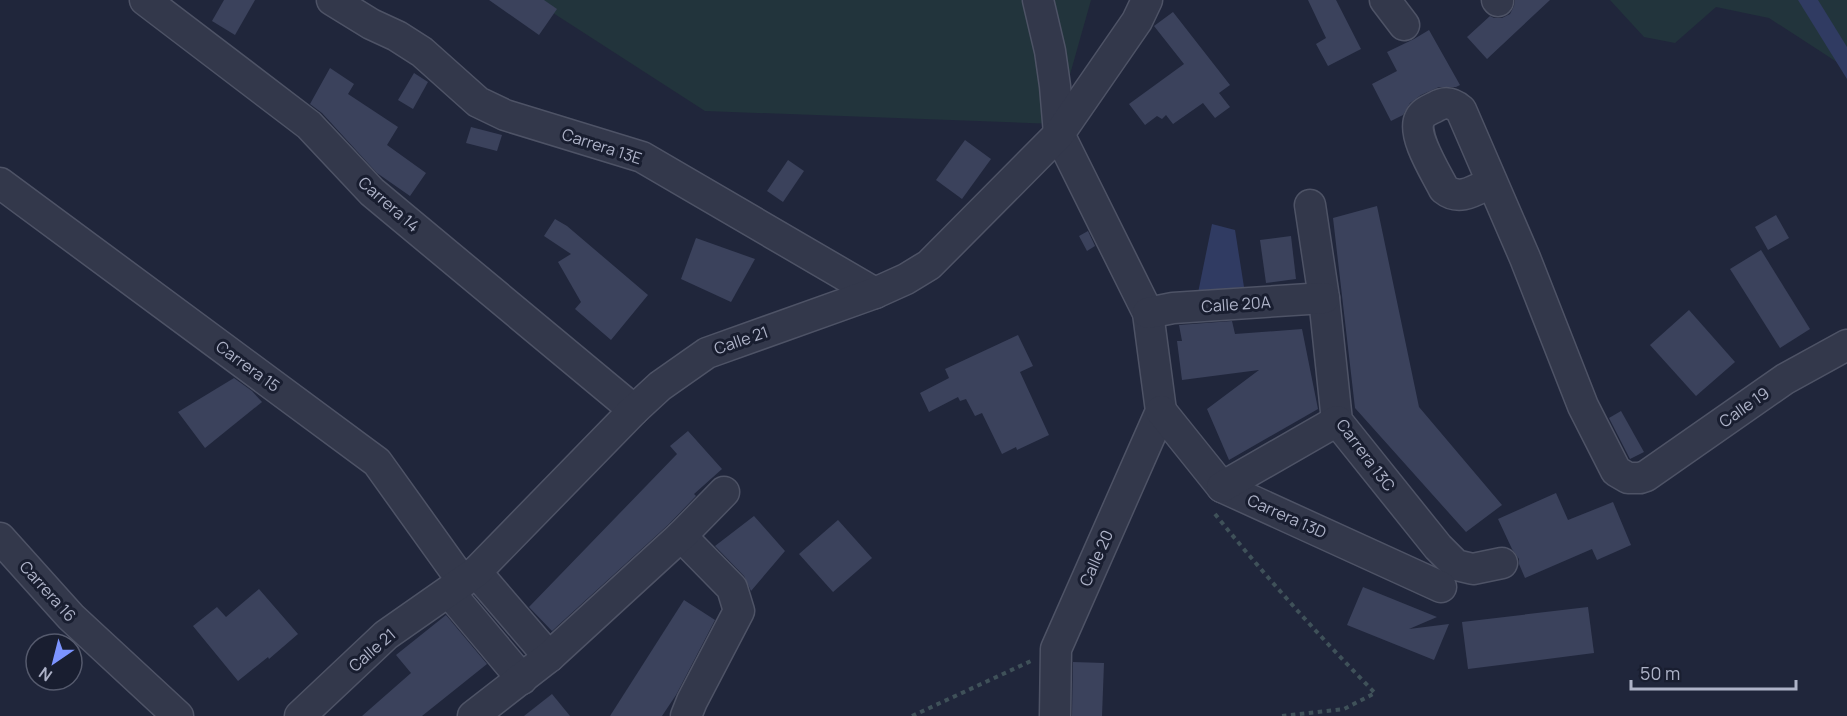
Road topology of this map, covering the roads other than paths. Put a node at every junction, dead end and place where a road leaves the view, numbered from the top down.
1 (145, 0) edge
2 (332, 0) edge
3 (1038, 0) edge
4 (1147, 0) edge
5 (1385, 0) edge
6 (1404, 25) dead end
7 (1059, 135) junction
8 (1492, 182) dead end
9 (0, 183) edge
10 (1310, 205) dead end
11 (875, 293) junction
12 (1324, 298) junction
13 (1148, 313) junction
14 (1847, 345) edge
15 (634, 410) junction
16 (1161, 411) junction
17 (1337, 421) junction
18 (723, 492) dead end
19 (1217, 498) junction
20 (681, 536) junction
21 (0, 538) edge
22 (1502, 563) dead end
23 (462, 582) junction
24 (1441, 587) dead end
25 (549, 657) junction
26 (522, 679) junction
27 (178, 716) edge
28 (300, 716) edge
29 (473, 716) edge
30 (686, 716) edge
31 (1055, 716) edge

1 - 15 street, Carrera 14
2 - 11 street, Carrera 13E
3 - 7 street
4 - 7 street, Calle 21
5 - 6 street
7 - 11 street, Calle 21
7 - 13 street
8 - 14 street, Calle 19
9 - 23 street, Carrera 15
10 - 12 street, Carrera 13C
11 - 15 street, Calle 21
12 - 13 street, Calle 20A
12 - 17 street, Carrera 13C
13 - 16 street
15 - 23 street, Calle 21
16 - 19 street, Carrera 13D
16 - 31 street, Calle 20
17 - 19 street
17 - 22 street, Carrera 13C
18 - 20 street
19 - 24 street, Carrera 13D
20 - 25 street
20 - 30 street
21 - 27 street, Carrera 16
23 - 25 street
23 - 26 street
23 - 28 street, Calle 21
25 - 26 street
26 - 29 street

